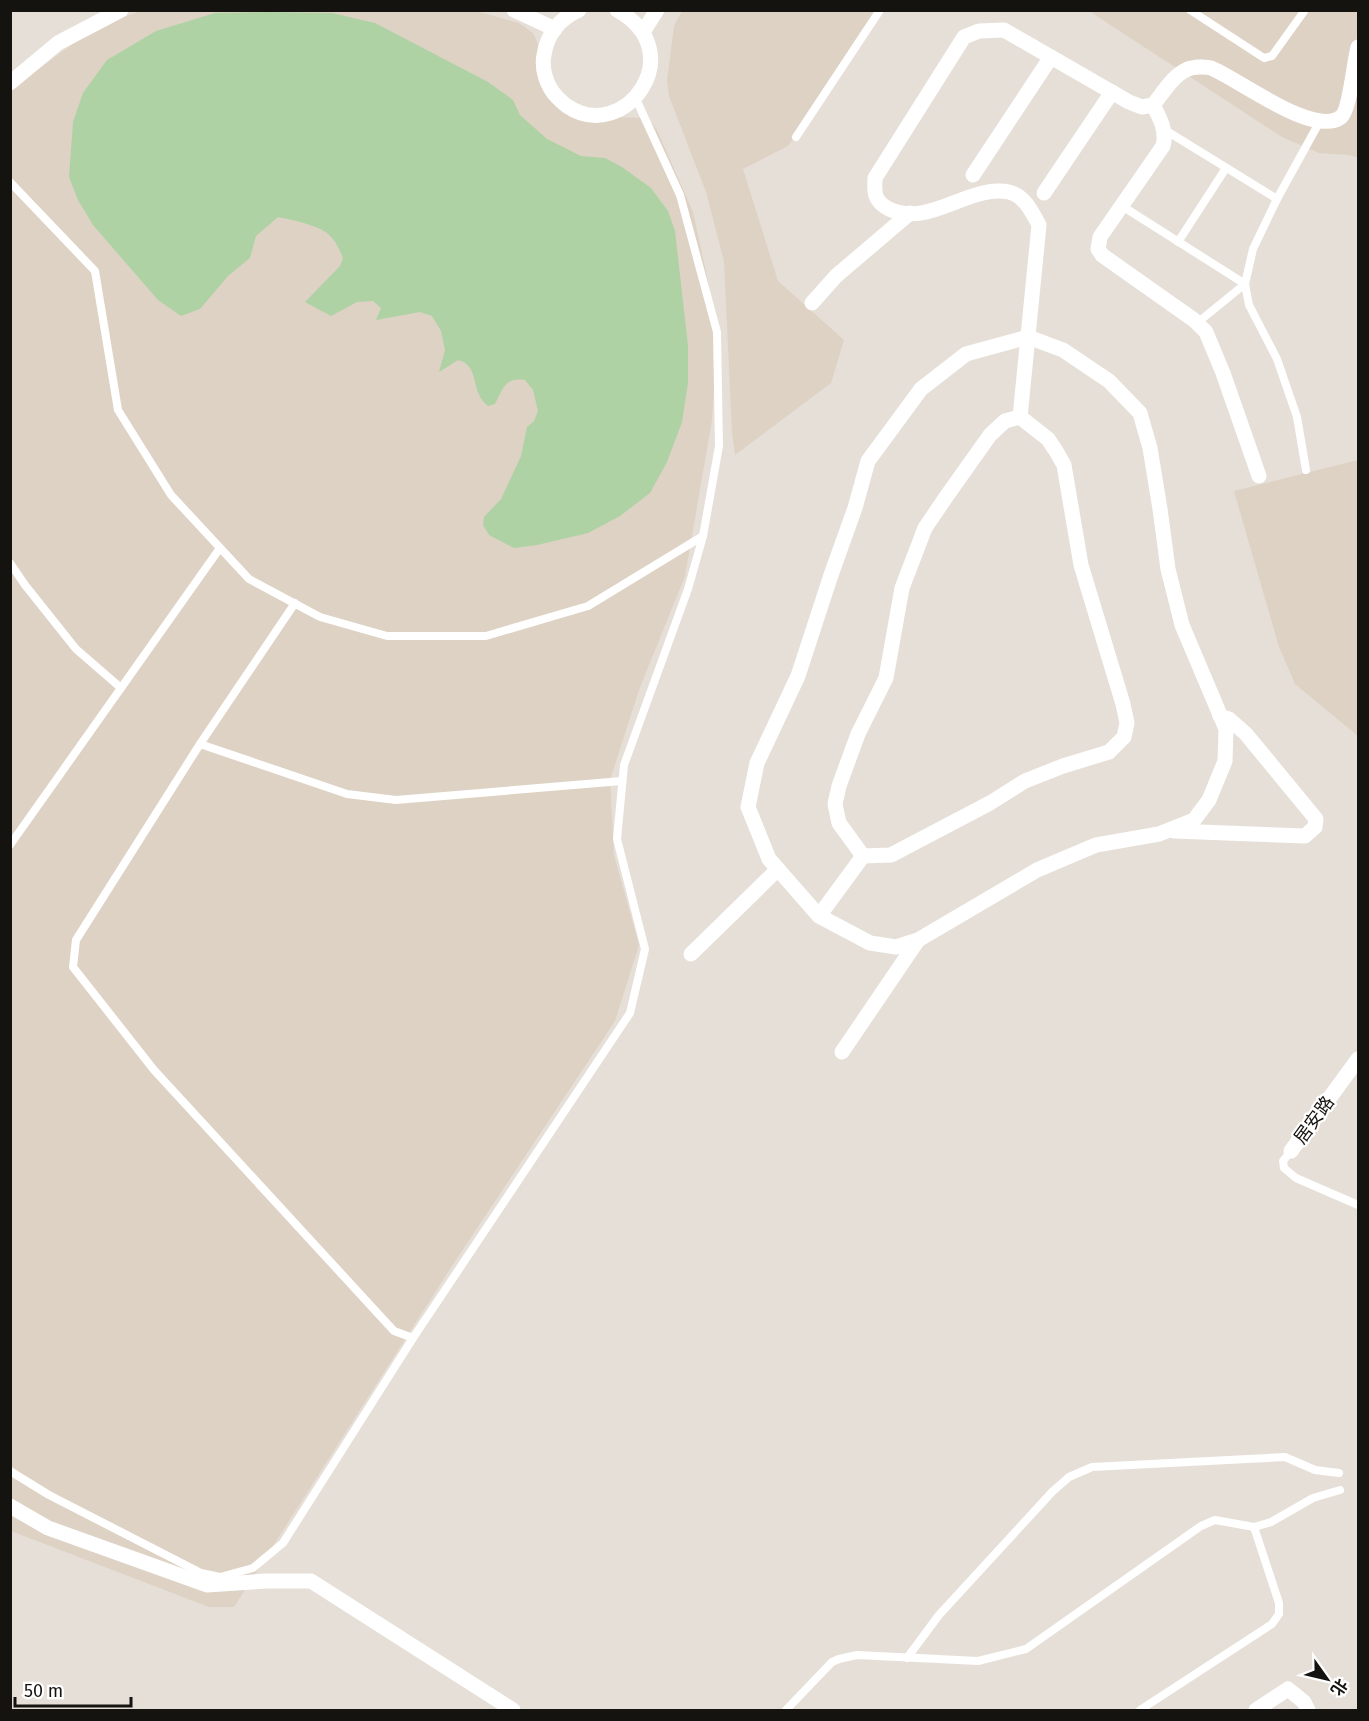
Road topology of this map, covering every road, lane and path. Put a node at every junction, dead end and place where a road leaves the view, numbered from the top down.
1 (121, 10) edge
2 (514, 10) edge
3 (579, 10) edge
4 (617, 10) edge
5 (657, 10) edge
6 (880, 10) edge
7 (1190, 10) edge
8 (1305, 10) edge
9 (555, 29) junction
10 (643, 32) junction
11 (1359, 47) edge
12 (1051, 57) junction
13 (10, 83) edge
14 (1112, 92) junction
15 (636, 99) junction
16 (1154, 105) junction
17 (1320, 121) junction
18 (1164, 129) junction
19 (796, 137) dead end
20 (1227, 168) junction
21 (973, 175) dead end
22 (10, 183) edge
23 (1044, 193) dead end
24 (1277, 199) junction
25 (1122, 206) junction
26 (910, 213) junction
27 (1178, 242) junction
28 (1245, 284) junction
29 (812, 303) dead end
30 (1197, 323) junction
31 (1028, 337) junction
32 (1020, 417) junction
33 (1306, 470) dead end
34 (1258, 476) dead end
35 (703, 536) junction
36 (220, 548) junction
37 (10, 563) edge
38 (295, 603) junction
39 (121, 688) junction
40 (1220, 716) junction
41 (200, 744) junction
42 (622, 781) junction
43 (1168, 831) junction
44 (10, 845) edge
45 (863, 856) junction
46 (778, 869) junction
47 (819, 916) junction
48 (918, 940) junction
49 (692, 954) dead end
50 (842, 1052) dead end
51 (1359, 1059) edge
52 (1291, 1151) joint
53 (1359, 1205) edge
54 (413, 1338) junction
55 (10, 1471) edge
56 (1339, 1473) dead end
57 (1340, 1490) dead end
58 (10, 1506) edge
59 (1254, 1527) junction
60 (907, 1658) junction
61 (513, 1710) edge
62 (786, 1710) edge
63 (1140, 1710) edge
64 (1256, 1710) edge
65 (1308, 1710) edge

1 - 13 street
2 - 9 street
3 - 9 street
4 - 10 street
5 - 10 street
6 - 19 lane
7 - 8 lane
9 - 15 street
10 - 15 street
11 - 17 street
12 - 14 street
12 - 21 street
12 - 26 street
14 - 16 street
14 - 23 street
15 - 35 lane
16 - 17 street
16 - 18 street
17 - 24 lane
18 - 20 lane
18 - 25 street
20 - 24 lane
20 - 27 lane
22 - 36 lane
24 - 28 lane
25 - 27 lane
25 - 30 street
26 - 29 street
26 - 31 street
27 - 28 lane
28 - 30 lane
28 - 33 lane
30 - 34 street
31 - 32 street
31 - 40 street
31 - 46 street
32 - 45 street
32 - 45 street
35 - 38 lane
35 - 42 lane
36 - 38 lane
36 - 39 lane
37 - 39 lane
38 - 41 lane
39 - 44 lane
40 - 43 street
40 - 43 street
41 - 42 lane
41 - 54 lane
42 - 54 lane
43 - 48 street
45 - 47 street
46 - 47 street
46 - 49 street
47 - 48 street
48 - 50 street
51 - 52 street, 居安路
52 - 53 lane
54 - 55 lane
56 - 60 lane
57 - 59 lane
58 - 61 street
59 - 60 lane
59 - 63 lane
60 - 62 lane
64 - 65 street

